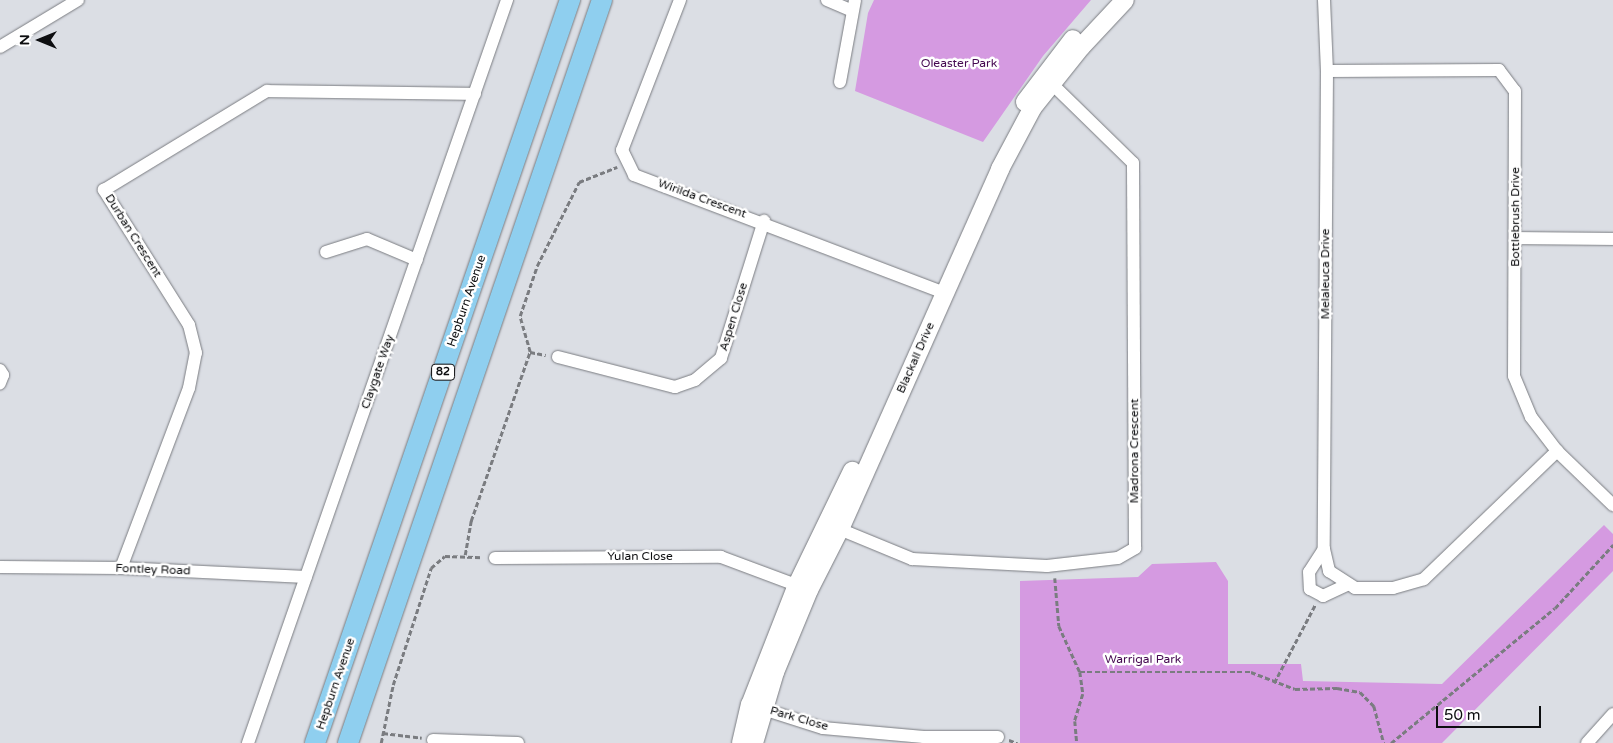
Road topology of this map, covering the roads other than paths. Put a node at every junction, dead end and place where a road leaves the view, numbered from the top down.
1 (78, 0) edge
2 (507, 0) edge
3 (570, 0) edge
4 (602, 0) edge
5 (680, 0) edge
6 (827, 0) edge
7 (1109, 0) edge
8 (1125, 0) edge
9 (1324, 0) edge
10 (853, 5) edge
11 (0, 47) edge
12 (1327, 71) junction
13 (1047, 79) junction
14 (840, 82) dead end
15 (474, 94) junction
16 (764, 221) junction
17 (1516, 238) junction
18 (1613, 239) edge
19 (326, 252) dead end
20 (417, 260) junction
21 (940, 290) junction
22 (558, 357) dead end
23 (0, 370) edge
24 (0, 383) edge
25 (1557, 451) junction
26 (1613, 505) edge
27 (834, 527) junction
28 (1324, 549) junction
29 (495, 558) road end
30 (0, 567) edge
31 (121, 568) junction
32 (306, 577) junction
33 (1347, 585) junction
34 (803, 587) junction
35 (365, 695) junction
36 (757, 707) junction
37 (1613, 714) edge
38 (998, 737) dead end
39 (433, 740) road end
40 (924, 740) edge
41 (248, 743) edge
42 (315, 743) edge
43 (348, 743) edge
44 (358, 743) edge
45 (518, 743) edge
46 (741, 743) edge
47 (754, 743) edge
48 (1587, 743) edge

1 - 11 street
2 - 15 street, Claygate Way
3 - 42 main road, Hepburn Avenue / 82
4 - 35 main road, 82
5 - 16 street, Wirilda Crescent
6 - 10 street
7 - 13 main road, Blackall Drive
8 - 13 main road, Blackall Drive
9 - 12 street, Melaleuca Drive
10 - 14 street
12 - 17 street, Bottlebrush Drive
12 - 28 street, Melaleuca Drive
13 - 21 main road, Blackall Drive
13 - 27 street, Madrona Crescent
15 - 20 street, Claygate Way
15 - 31 street, Durban Crescent
16 - 21 street, Wirilda Crescent
16 - 22 street, Aspen Close
17 - 18 street
17 - 25 street, Bottlebrush Drive
19 - 20 street
20 - 32 street, Claygate Way
21 - 27 main road, Blackall Drive
23 - 24 street
25 - 26 street, Bottlebrush Drive
25 - 33 street
27 - 34 main road, Blackall Drive
28 - 33 street, Melaleuca Drive
28 - 33 street
29 - 34 street, Yulan Close
30 - 31 street, Fontley Road
31 - 32 street, Fontley Road
32 - 41 street, Claygate Way
34 - 36 main road, Blackall Drive
35 - 43 main road, 82
35 - 44 main road
36 - 40 street, Park Close
36 - 46 main road, Blackall Drive
36 - 47 main road, Blackall Drive
37 - 48 street
38 - 40 street, Park Close
39 - 45 street

